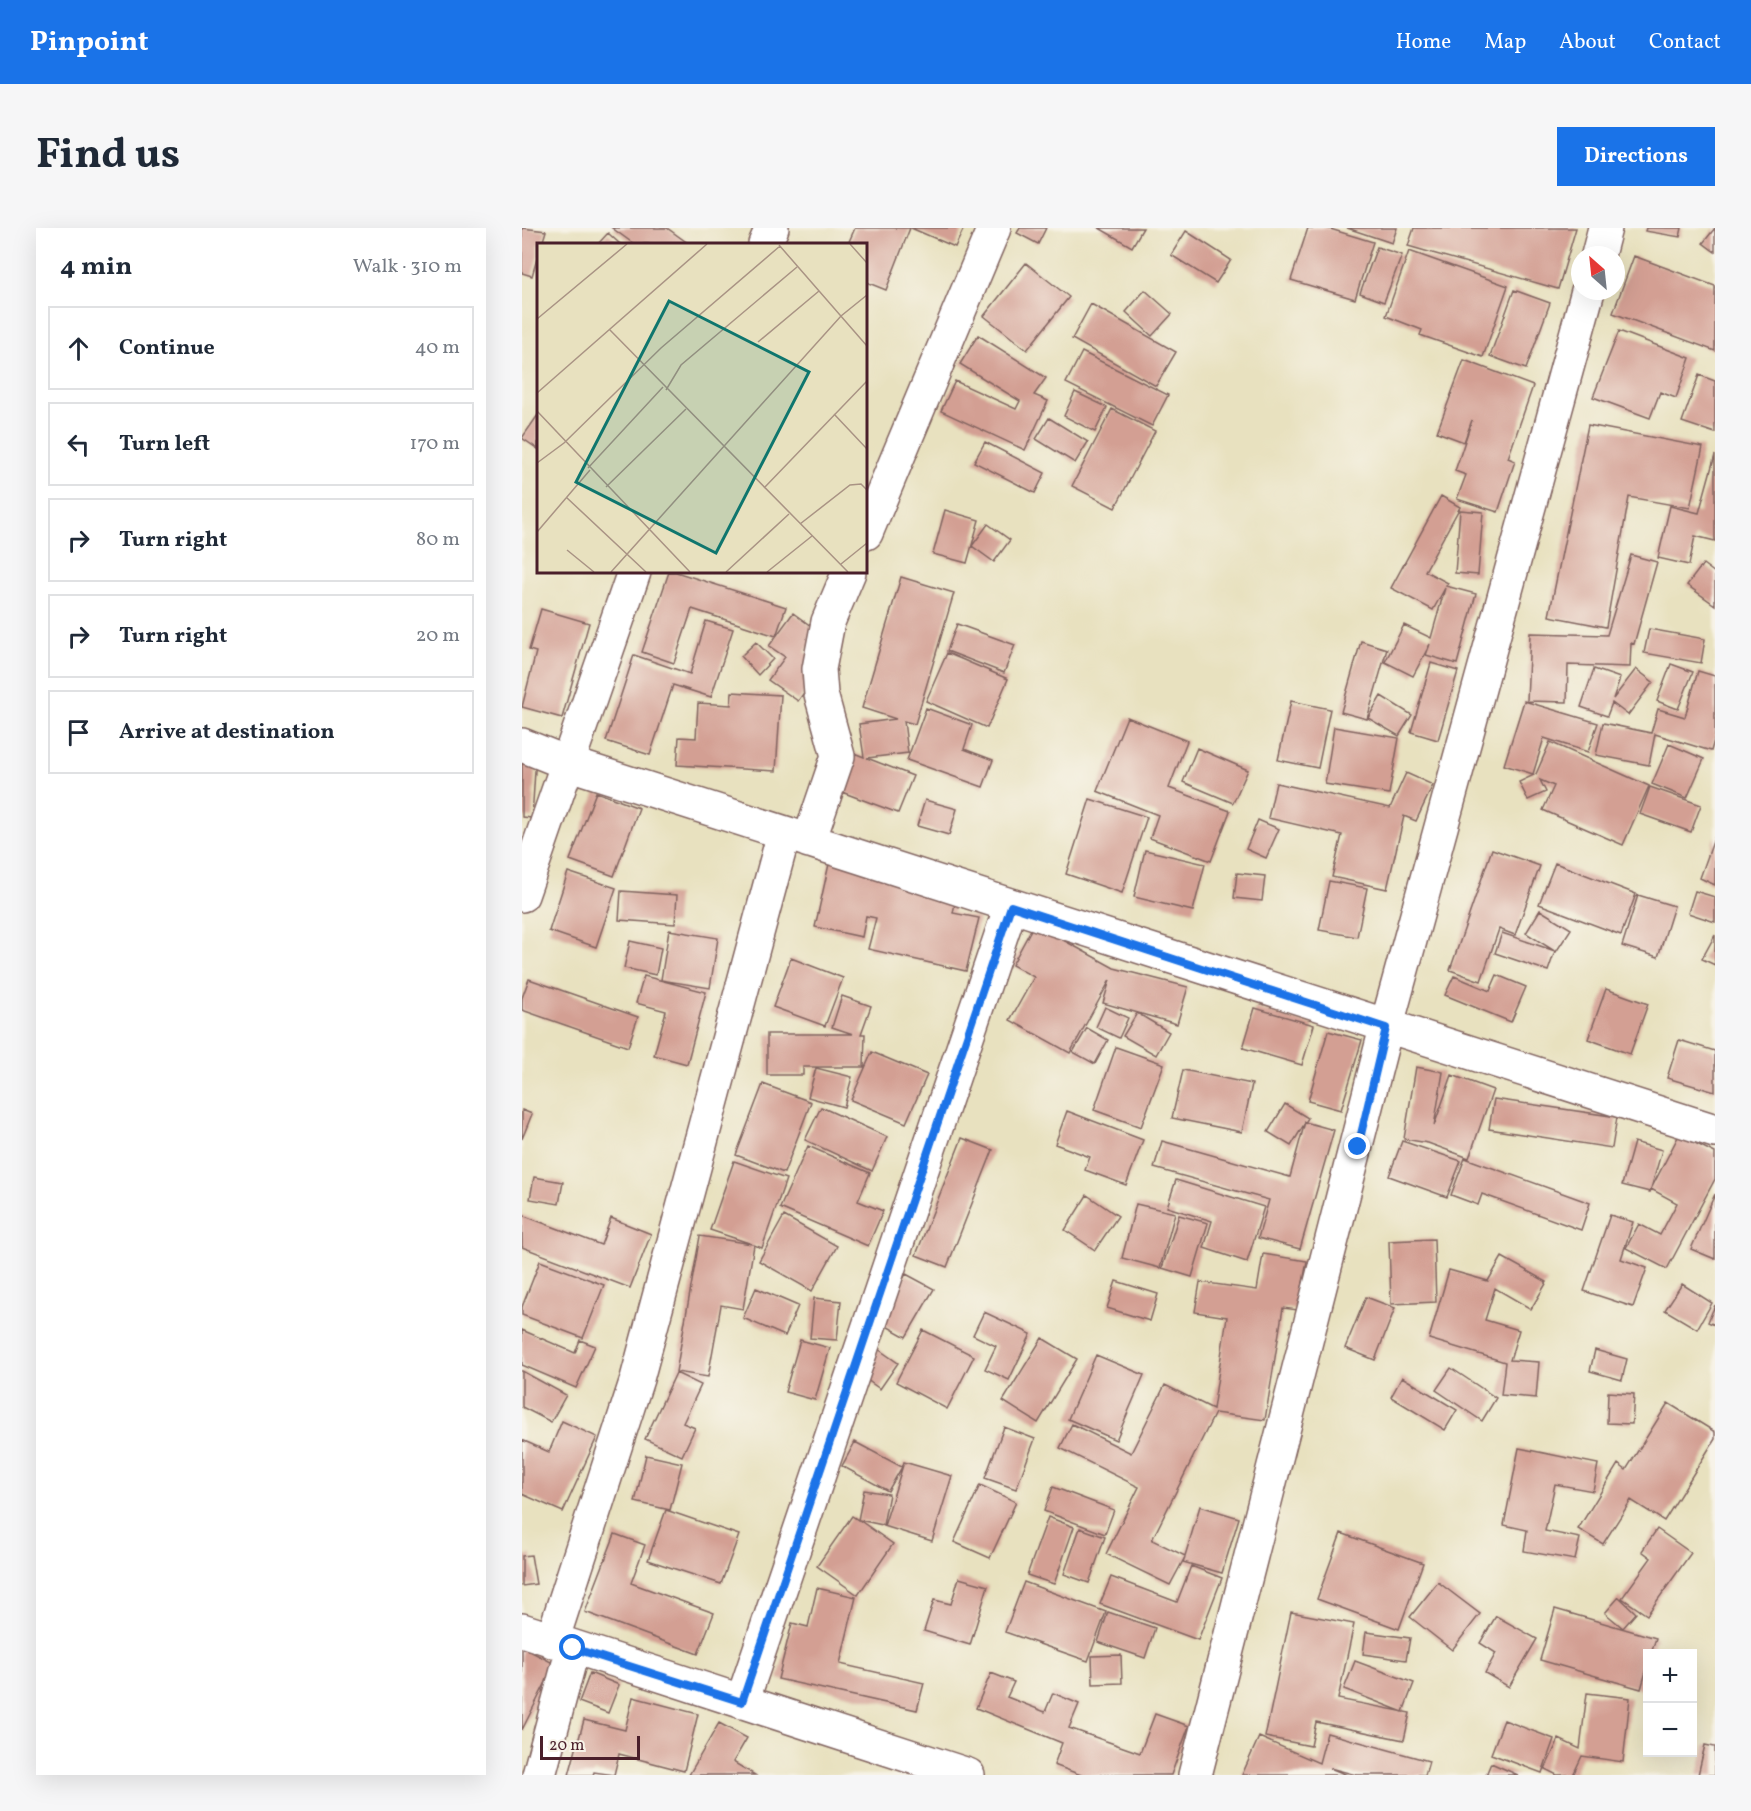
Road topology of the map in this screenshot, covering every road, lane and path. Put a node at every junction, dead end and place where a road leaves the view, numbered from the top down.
1 (772, 228) edge
2 (994, 228) edge
3 (1605, 228) edge
4 (765, 243) edge
5 (1600, 246) edge
6 (1586, 300) edge
7 (867, 531) edge
8 (634, 573) edge
9 (849, 573) edge
10 (522, 745) edge
11 (567, 763) junction
12 (797, 837) junction
13 (522, 895) edge
14 (1011, 906) junction
15 (1386, 1028) junction
16 (1715, 1131) edge
17 (549, 1640) edge
18 (742, 1702) junction
19 (539, 1775) edge
20 (968, 1775) edge
21 (1194, 1775) edge

1 - 4 street
2 - 7 street
3 - 5 street
6 - 15 street
8 - 11 street
9 - 12 street
10 - 11 street
11 - 12 street
11 - 13 street
12 - 14 street
12 - 17 street
14 - 15 street
14 - 18 street
15 - 16 street
15 - 21 street
17 - 18 street
17 - 19 street
18 - 20 street

